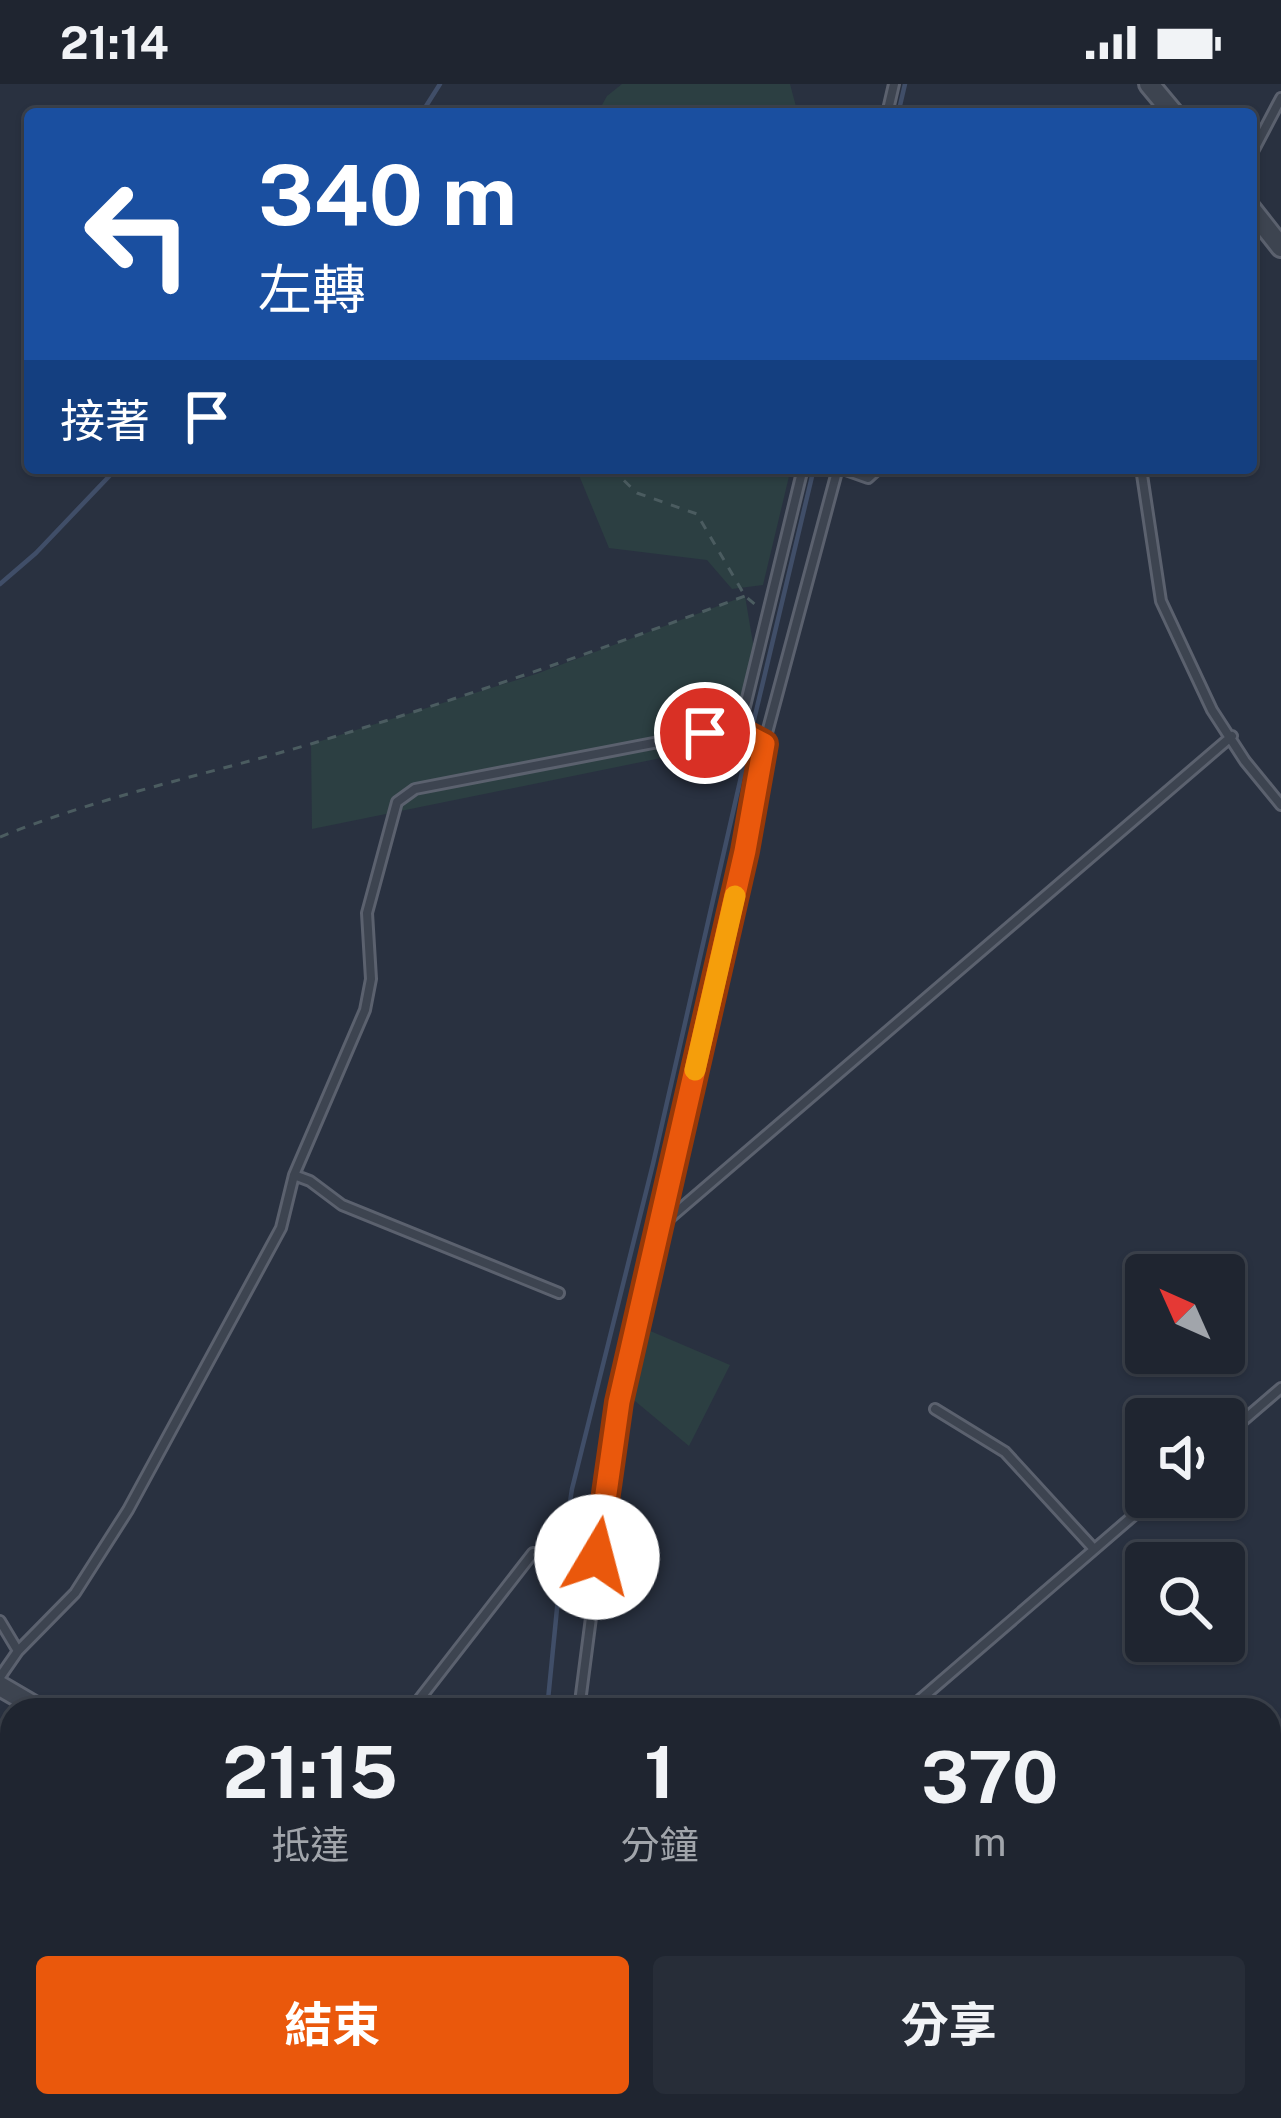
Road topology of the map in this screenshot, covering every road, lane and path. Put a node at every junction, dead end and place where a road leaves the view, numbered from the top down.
1 (1149, 84) edge
2 (1281, 98) edge
3 (1169, 108) edge
4 (1257, 144) edge
5 (1257, 217) edge
6 (1281, 247) edge
7 (617, 474) edge
8 (802, 474) edge
9 (837, 474) edge
10 (1143, 474) edge
11 (745, 596) junction
12 (769, 616) junction
13 (739, 731) junction
14 (1232, 736) junction
15 (764, 744) junction
16 (1281, 805) edge
17 (0, 837) edge
18 (294, 1175) junction
19 (661, 1225) junction
20 (560, 1293) dead end
21 (1281, 1388) edge
22 (935, 1409) dead end
23 (1245, 1419) edge
24 (1130, 1518) edge
25 (1094, 1549) junction
26 (597, 1557) junction
27 (0, 1621) edge
28 (18, 1651) junction
29 (0, 1677) edge
30 (420, 1698) edge
31 (580, 1698) edge
32 (922, 1698) edge

1 - 3 street
2 - 4 lane
5 - 6 street
7 - 11 path
8 - 12 lane
9 - 15 lane
10 - 14 lane
11 - 12 path
11 - 17 path
12 - 13 lane
13 - 15 lane
13 - 18 lane
14 - 16 lane
14 - 19 lane
15 - 19 lane
18 - 20 lane
18 - 28 lane
19 - 26 lane
21 - 23 lane
22 - 25 lane
24 - 25 lane
25 - 32 lane
26 - 30 lane
26 - 31 lane
27 - 28 lane
28 - 29 lane

